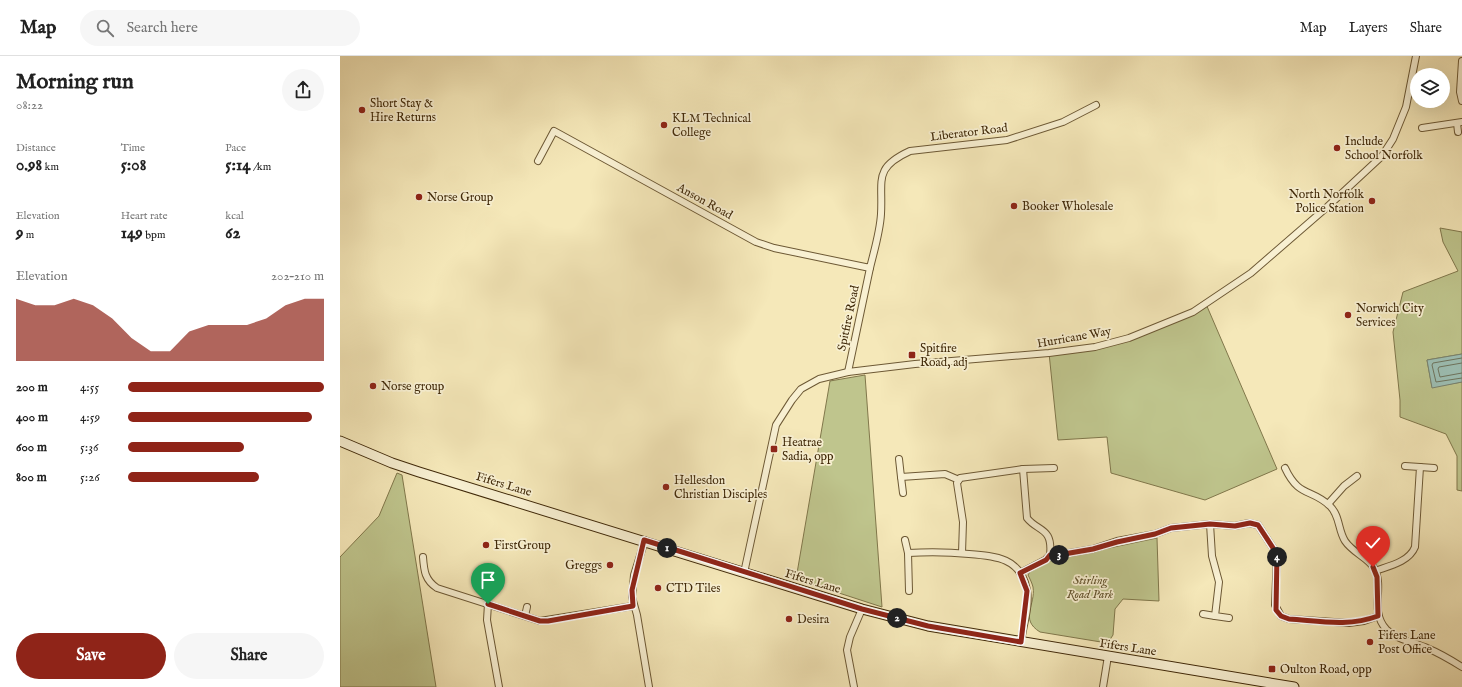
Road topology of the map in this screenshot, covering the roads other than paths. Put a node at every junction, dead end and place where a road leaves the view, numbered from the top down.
1 (1416, 56) edge
2 (1462, 61) edge
3 (1462, 100) edge
4 (1096, 105) dead end
5 (1460, 123) edge
6 (1422, 128) dead end
7 (1458, 132) dead end
8 (538, 161) dead end
9 (870, 268) junction
10 (848, 372) junction
11 (340, 441) edge
12 (899, 459) dead end
13 (1405, 466) dead end
14 (1420, 467) junction
15 (1054, 468) dead end
16 (1285, 468) dead end
17 (1434, 468) dead end
18 (1023, 469) junction
19 (1357, 476) dead end
20 (901, 477) junction
21 (959, 480) junction
22 (903, 493) dead end
23 (1328, 504) junction
24 (1210, 524) junction
25 (644, 540) junction
26 (905, 540) dead end
27 (908, 553) junction
28 (962, 553) junction
29 (1050, 555) junction
30 (423, 557) dead end
31 (1375, 571) junction
32 (744, 573) junction
33 (1020, 573) junction
34 (909, 591) dead end
35 (488, 604) junction
36 (633, 606) junction
37 (527, 607) dead end
38 (862, 609) junction
39 (1203, 614) dead end
40 (525, 616) junction
41 (1215, 616) junction
42 (1378, 616) junction
43 (1229, 618) dead end
44 (1021, 642) junction
45 (1108, 656) junction
46 (1462, 667) edge
47 (1271, 685) edge
48 (499, 687) edge
49 (649, 687) edge
50 (854, 687) edge
51 (1103, 687) edge
52 (1294, 687) edge

1 - 10 street, Hurricane Way
2 - 3 street
4 - 9 street, Liberator Road
5 - 6 street
5 - 7 street
8 - 9 street, Anson Road
9 - 10 street, Spitfire Road
10 - 32 street, Hurricane Way
11 - 25 street, Fifers Lane
12 - 20 street
13 - 14 street
14 - 17 street
14 - 31 street
15 - 18 street
16 - 23 street
18 - 21 street
18 - 29 street
19 - 23 street
20 - 21 street
20 - 22 street
21 - 28 street
23 - 31 street
24 - 29 street
24 - 41 street
24 - 42 street
25 - 32 street, Fifers Lane
25 - 36 street
26 - 27 street
27 - 28 street
27 - 34 street
28 - 33 street
29 - 33 street
30 - 35 street
31 - 42 street
32 - 38 street, Fifers Lane
33 - 44 street
35 - 40 street
35 - 48 street
36 - 40 street
36 - 49 street
37 - 40 street
38 - 44 street, Fifers Lane
38 - 50 street
39 - 41 street
41 - 43 street
42 - 46 street
44 - 45 street, Fifers Lane
45 - 47 street, Fifers Lane
45 - 51 street
47 - 52 street, Fifers Lane

